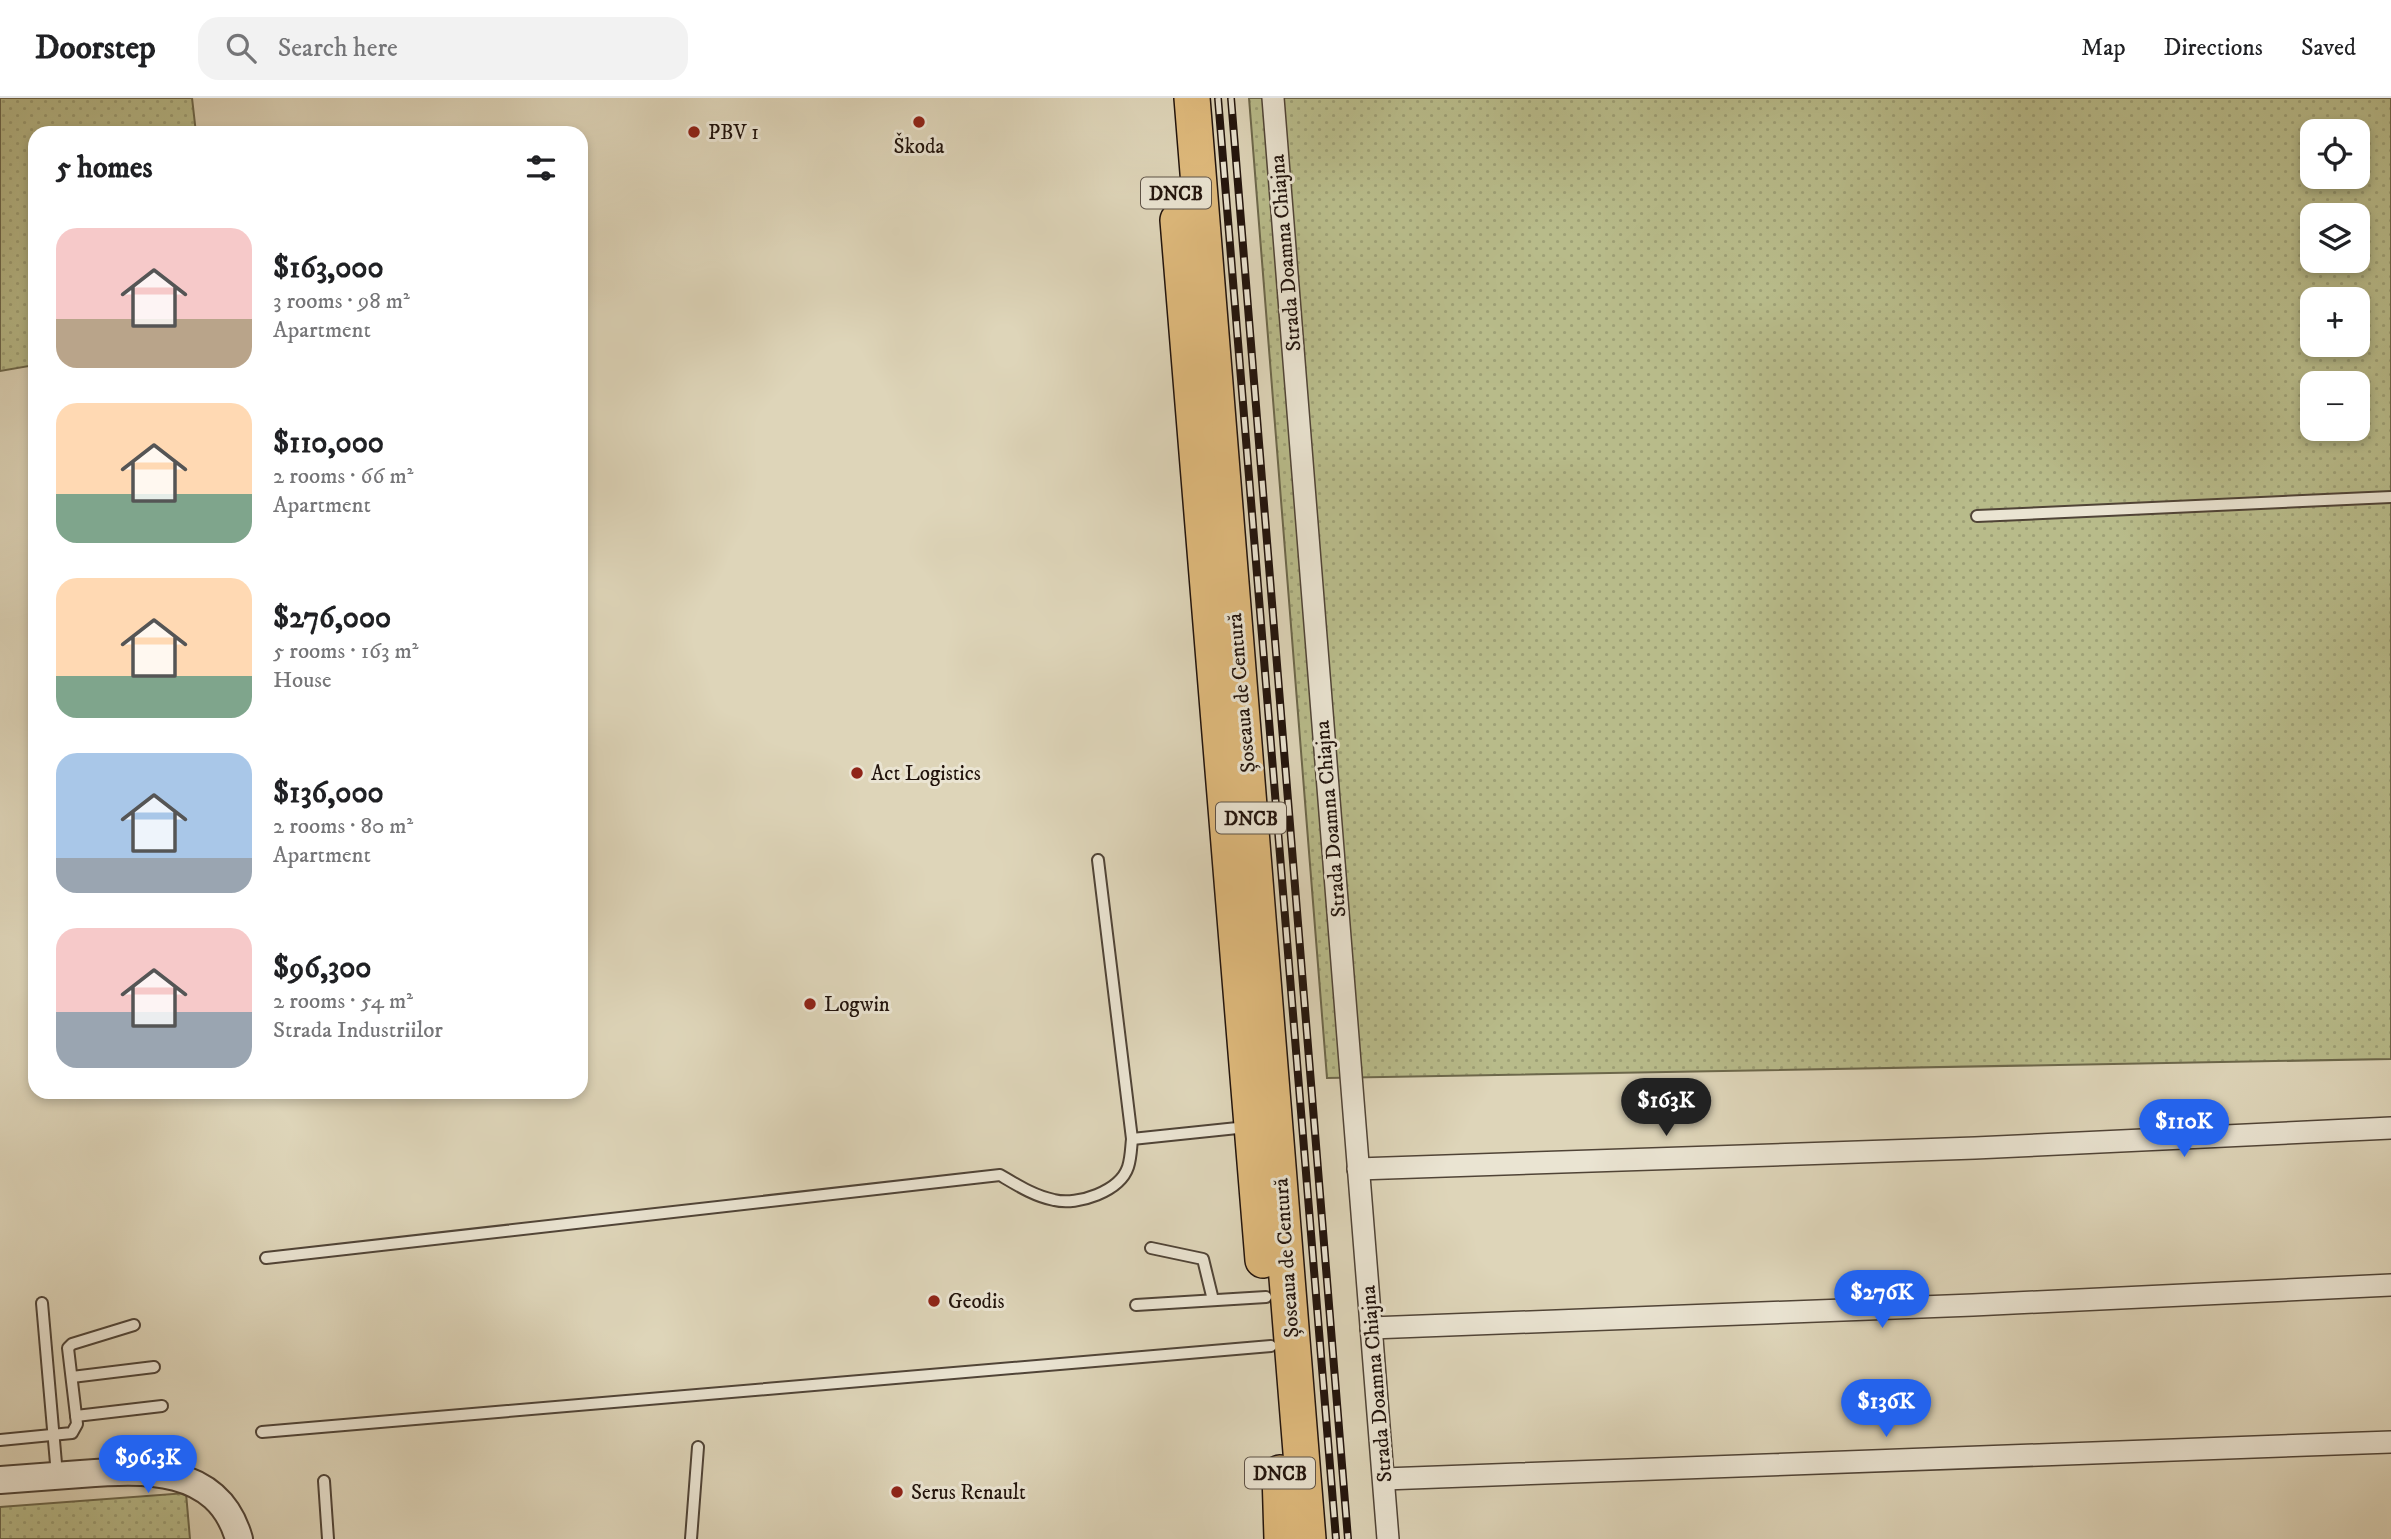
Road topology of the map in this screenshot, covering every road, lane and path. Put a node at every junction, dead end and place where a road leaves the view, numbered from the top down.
1 (1168, 98) edge
2 (1192, 98) edge
3 (1273, 98) edge
4 (2391, 497) edge
5 (1977, 516) dead end
6 (1098, 860) dead end
7 (1250, 1127) junction
8 (2391, 1128) edge
9 (1132, 1139) junction
10 (1359, 1169) junction
11 (1151, 1248) dead end
12 (266, 1258) dead end
13 (2391, 1285) edge
14 (1266, 1297) junction
15 (1213, 1300) junction
16 (42, 1303) dead end
17 (1136, 1305) dead end
18 (134, 1325) dead end
19 (1371, 1328) junction
20 (1271, 1346) junction
21 (154, 1367) dead end
22 (72, 1377) junction
23 (162, 1406) dead end
24 (76, 1416) junction
25 (262, 1432) dead end
26 (54, 1436) junction
27 (0, 1440) edge
28 (2391, 1442) edge
29 (698, 1447) dead end
30 (57, 1476) junction
31 (1384, 1479) junction
32 (0, 1480) edge
33 (324, 1481) dead end
34 (239, 1539) edge
35 (328, 1539) edge
36 (691, 1539) edge
37 (1283, 1539) edge
38 (1308, 1539) edge
39 (1388, 1539) edge

1 - 7 main road, Șoseaua de Centură / DNCB
2 - 38 main road, Șoseaua de Centură / DNCB
3 - 10 street, Strada Doamna Chiajna
4 - 5 lane
6 - 9 lane
7 - 9 lane
7 - 14 main road, Șoseaua de Centură / DNCB
8 - 10 street
9 - 12 lane
10 - 19 street, Strada Doamna Chiajna
11 - 15 lane
13 - 19 street
14 - 15 lane
14 - 20 main road, Șoseaua de Centură / DNCB
15 - 17 lane
16 - 26 lane
18 - 22 lane
19 - 31 street, Strada Doamna Chiajna
20 - 25 lane
20 - 37 main road, Șoseaua de Centură / DNCB
21 - 22 lane
22 - 24 lane
23 - 24 lane
24 - 26 lane
26 - 27 lane
26 - 30 lane
28 - 31 street
29 - 36 lane
30 - 32 street
30 - 34 street
31 - 39 street, Strada Doamna Chiajna
33 - 35 lane

